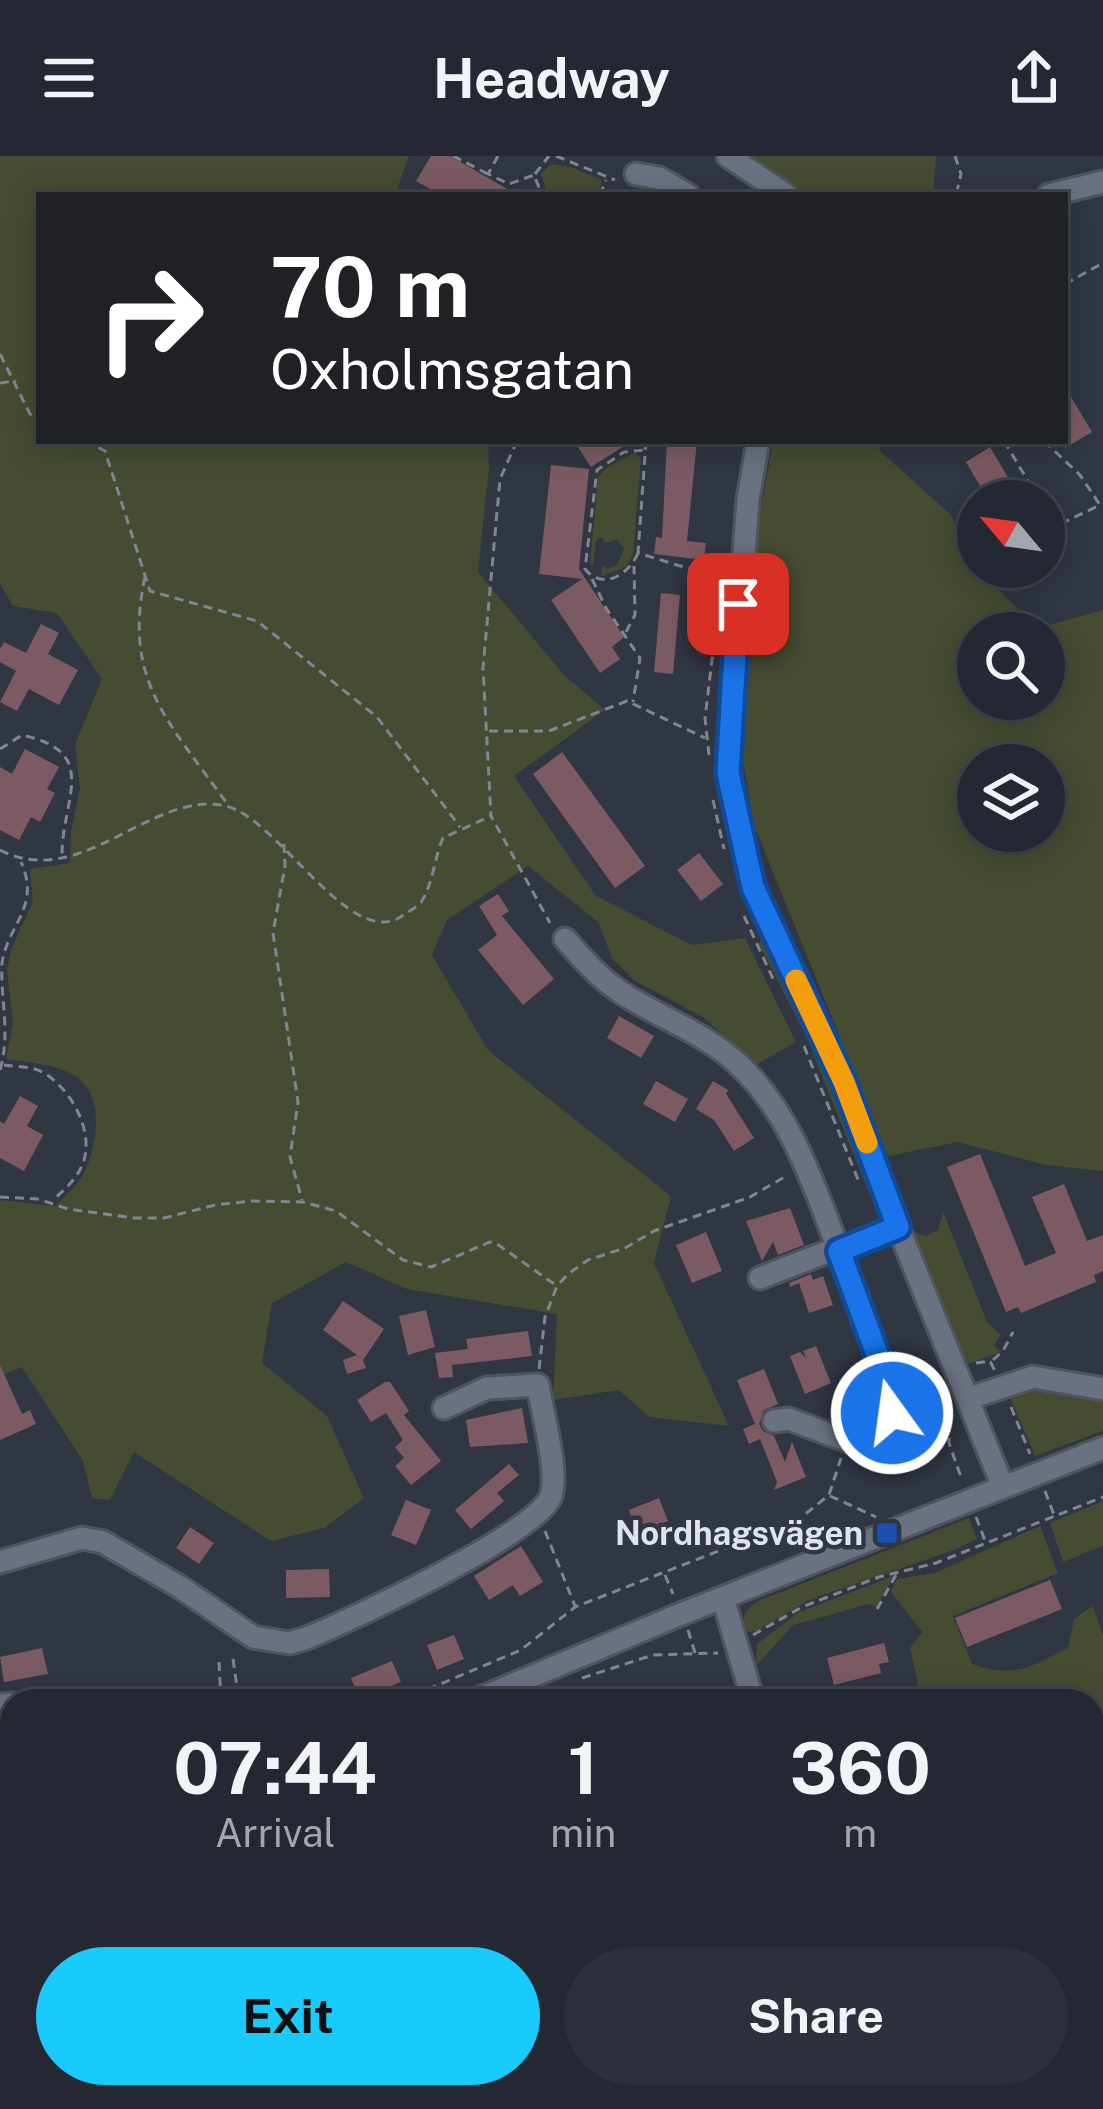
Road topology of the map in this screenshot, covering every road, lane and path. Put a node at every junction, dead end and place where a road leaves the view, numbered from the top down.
1 (453, 156) edge
2 (498, 156) edge
3 (552, 156) edge
4 (728, 156) edge
5 (955, 156) edge
6 (488, 174) junction
7 (636, 174) dead end
8 (534, 176) junction
9 (1103, 182) edge
10 (541, 192) edge
11 (601, 192) edge
12 (683, 192) edge
13 (782, 192) edge
14 (957, 192) edge
15 (1061, 192) edge
16 (1103, 262) edge
17 (1068, 282) edge
18 (0, 354) edge
19 (16, 381) junction
20 (0, 383) edge
21 (36, 416) edge
22 (91, 444) edge
23 (515, 444) edge
24 (646, 444) edge
25 (757, 444) edge
26 (1006, 444) edge
27 (1047, 444) edge
28 (645, 450) junction
29 (1027, 480) edge
30 (1101, 506) edge
31 (1065, 522) edge
32 (638, 553) junction
33 (633, 565) junction
34 (690, 569) dead end
35 (145, 575) junction
36 (591, 577) junction
37 (625, 635) junction
38 (633, 702) junction
39 (487, 731) junction
40 (707, 739) dead end
41 (0, 749) edge
42 (229, 806) junction
43 (490, 816) junction
44 (461, 829) junction
45 (284, 844) junction
46 (0, 850) edge
47 (62, 858) junction
48 (20, 861) junction
49 (565, 939) joint
50 (1, 1067) edge
51 (805, 1164) junction
52 (0, 1197) edge
53 (52, 1201) junction
54 (303, 1202) junction
55 (898, 1227) junction
56 (838, 1249) junction
57 (760, 1278) dead end
58 (557, 1286) junction
59 (1013, 1332) dead end
60 (992, 1361) dead end
61 (538, 1385) junction
62 (1103, 1389) edge
63 (970, 1398) junction
64 (444, 1408) dead end
65 (892, 1413) junction
66 (774, 1421) dead end
67 (855, 1444) junction
68 (949, 1444) dead end
69 (1103, 1448) edge
70 (1003, 1487) junction
71 (829, 1496) junction
72 (1103, 1498) edge
73 (538, 1514) junction
74 (880, 1517) dead end
75 (0, 1562) edge
76 (897, 1573) junction
77 (723, 1598) junction
78 (575, 1607) junction
79 (878, 1609) dead end
80 (738, 1644) junction
81 (232, 1659) dead end
82 (218, 1662) dead end
83 (579, 1679) dead end
84 (219, 1689) edge
85 (236, 1689) edge
86 (428, 1689) edge
87 (502, 1689) edge
88 (750, 1689) edge
89 (0, 1867) edge
90 (0, 1882) edge

1 - 6 path
2 - 6 path
3 - 8 path
3 - 11 path
4 - 13 street
5 - 14 path
6 - 8 path
7 - 12 street
8 - 10 path
9 - 15 street
16 - 17 path
18 - 19 path
19 - 20 path
19 - 21 path
22 - 35 path
23 - 39 path
24 - 28 path
25 - 55 street
26 - 29 path
27 - 30 path
28 - 32 path
28 - 36 path
30 - 31 path
32 - 33 path
32 - 34 path
33 - 36 path
33 - 37 path
35 - 42 path
35 - 44 path
36 - 37 path
37 - 38 path
38 - 39 path
38 - 40 path
39 - 43 path
41 - 47 path
42 - 45 path
42 - 47 path
43 - 44 path
43 - 49 path
44 - 45 path
45 - 54 path
46 - 48 path
47 - 48 path
48 - 50 path
49 - 51 street
50 - 53 path
51 - 56 street
51 - 58 path
52 - 53 path
53 - 54 path
54 - 58 path
55 - 56 street
55 - 63 street
56 - 57 street
56 - 65 street
58 - 61 path
59 - 60 path
61 - 64 street
61 - 73 street
62 - 63 street
63 - 70 street
65 - 67 street
65 - 68 path
66 - 67 street
67 - 71 path
69 - 70 street
70 - 77 street
71 - 74 path
71 - 78 path
72 - 76 path
73 - 75 street
73 - 78 path
76 - 79 path
76 - 80 path
77 - 80 street
77 - 87 street
78 - 86 path
80 - 83 path
80 - 88 street
81 - 85 path
82 - 84 path
89 - 90 path

